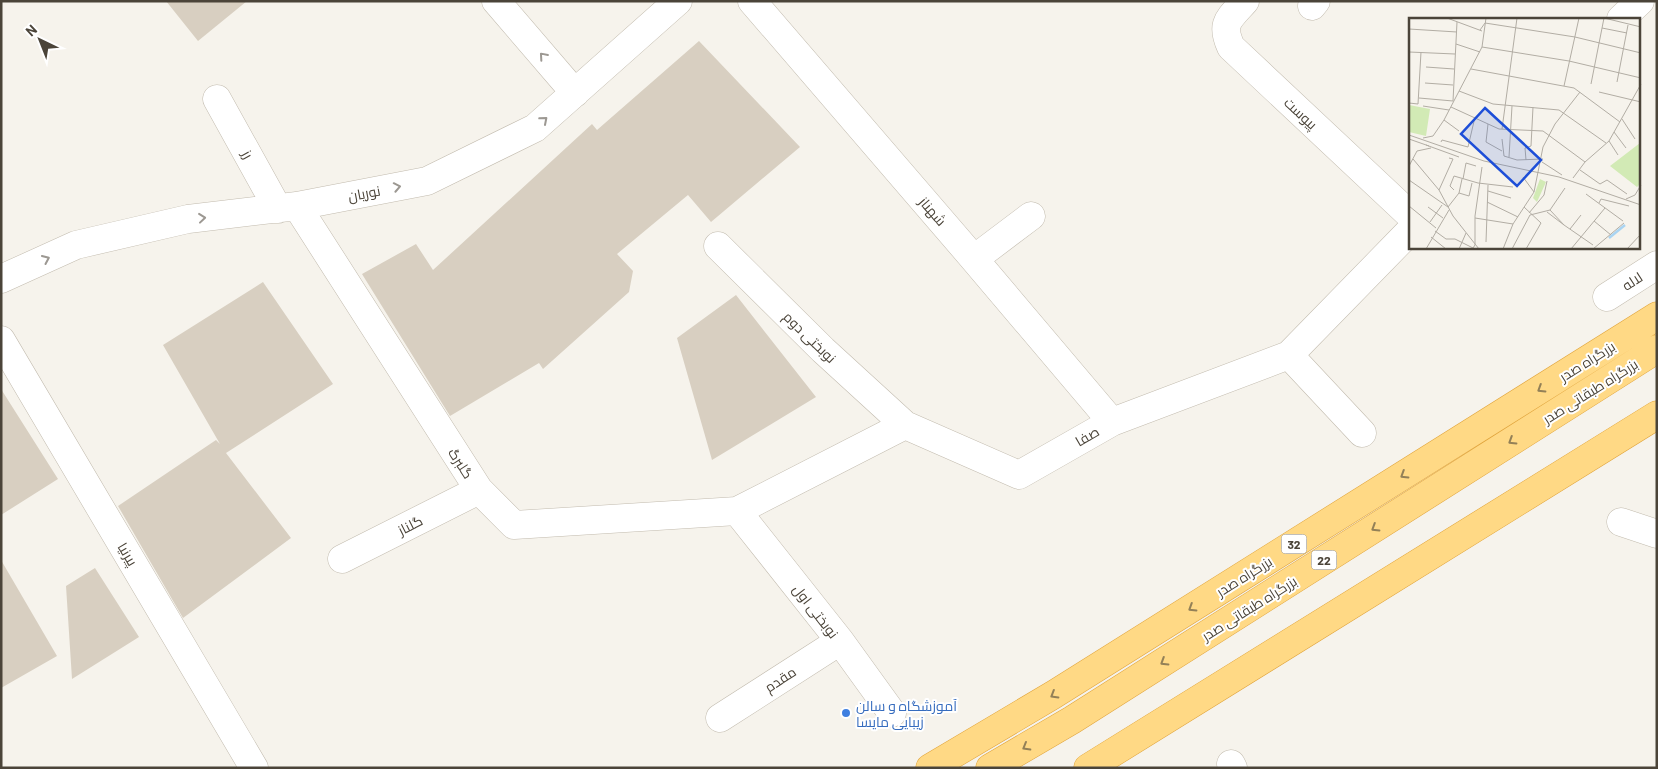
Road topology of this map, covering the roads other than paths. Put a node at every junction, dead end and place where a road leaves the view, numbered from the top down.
1 (496, 1) edge
2 (678, 1) edge
3 (752, 1) edge
4 (1245, 1) edge
5 (1640, 1) edge
6 (1622, 18) edge
7 (575, 93) junction
8 (217, 99) dead end
9 (288, 208) junction
10 (1409, 215) edge
11 (1031, 216) dead end
12 (1409, 233) edge
13 (718, 246) dead end
14 (974, 259) junction
15 (1657, 265) edge
16 (1, 278) edge
17 (1607, 297) dead end
18 (1657, 316) edge
19 (1, 340) edge
20 (1657, 349) edge
21 (1289, 355) junction
22 (1657, 415) edge
23 (1112, 422) junction
24 (905, 425) junction
25 (1657, 425) edge
26 (1362, 433) dead end
27 (479, 490) junction
28 (737, 511) junction
29 (1621, 522) dead end
30 (1657, 534) edge
31 (342, 559) dead end
32 (840, 641) junction
33 (892, 713) dead end
34 (720, 718) dead end
35 (254, 768) edge
36 (930, 768) edge
37 (990, 768) edge
38 (1088, 768) edge
39 (1102, 768) edge

7 -> 1 street
2 - 7 street, نوریان
3 - 14 street, شهناز
4 - 10 street, پیوست
5 - 6 street
9 -> 7 street, نوریان
8 - 9 street, رز
16 -> 9 street, نوریان
9 - 27 street, گلبرگ
11 - 14 street
12 - 21 street, صفا
13 - 24 street, نوبختی دوم
14 - 23 street, شهناز
15 - 17 street, لاله
18 -> 36 highway, بزرگراه صدر / 32
19 - 35 street, پیرنیا
20 -> 37 highway, بزرگراه طبقاتی صدر / 22
21 - 23 street, صفا
21 - 26 street
22 - 38 highway
23 - 24 street, صفا
24 - 28 street
25 - 39 highway
27 - 28 street, گلبرگ
27 - 31 street, گلناز
28 - 32 street, نوبختی اول
29 - 30 street
32 - 33 street, نوبختی اول
32 - 34 street, مقدم

